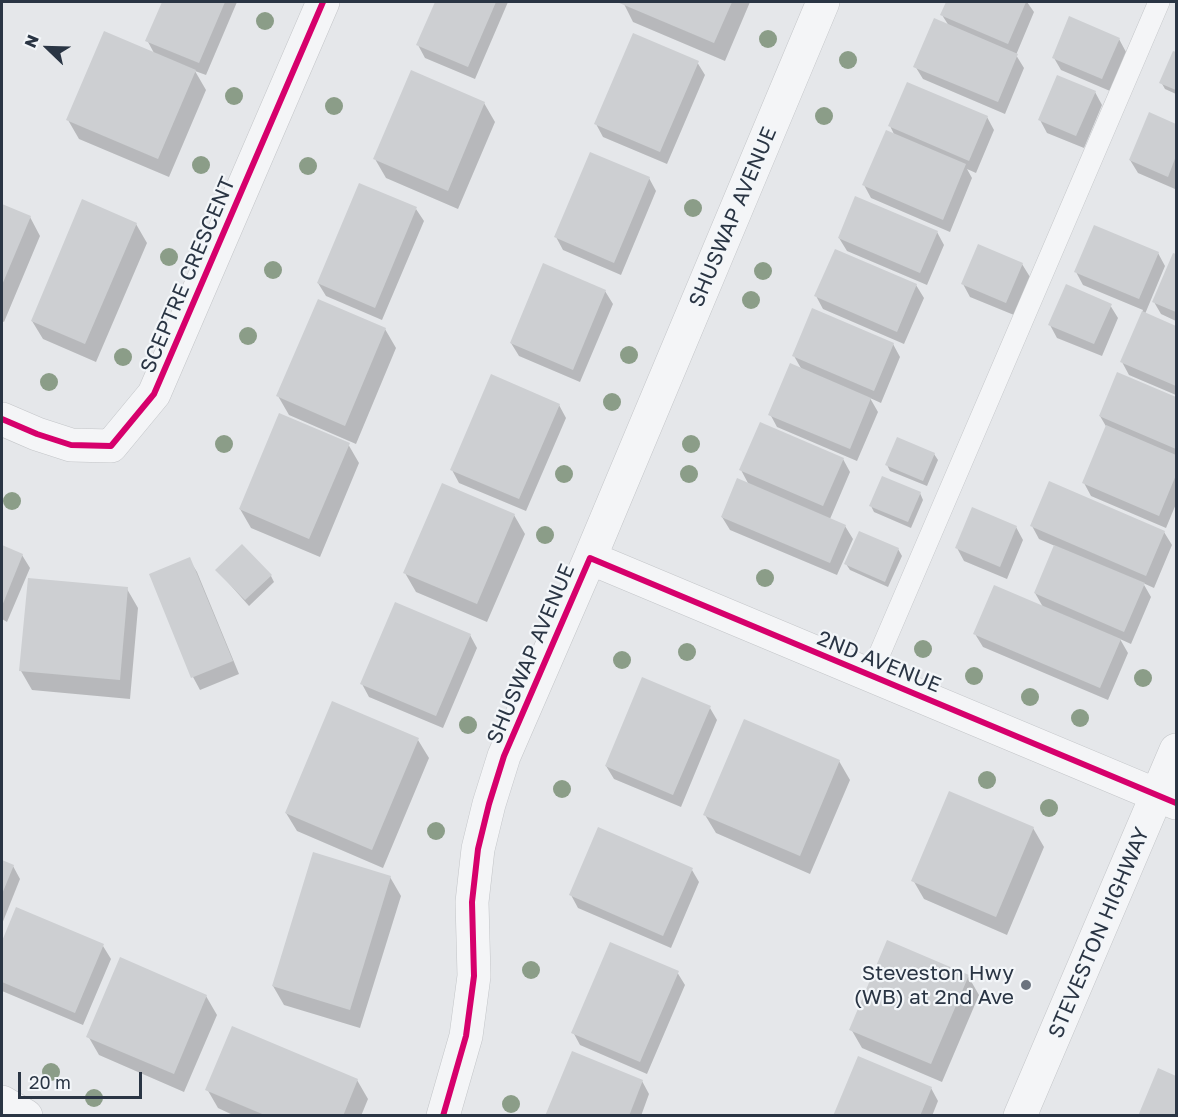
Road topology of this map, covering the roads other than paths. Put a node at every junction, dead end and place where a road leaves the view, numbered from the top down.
1 (323, 2) edge
2 (823, 2) edge
3 (1159, 2) edge
4 (2, 419) edge
5 (590, 558) junction
6 (870, 676) junction
7 (1176, 750) edge
8 (1167, 799) edge
9 (2, 1102) edge
10 (26, 1116) edge
11 (443, 1116) edge
12 (1020, 1116) edge

1 - 4 street, SCEPTRE CRESCENT
2 - 5 street, SHUSWAP AVENUE
3 - 6 lane
5 - 6 street, 2ND AVENUE
5 - 11 street, SHUSWAP AVENUE
6 - 8 street, 2ND AVENUE
7 - 8 street, STEVESTON HIGHWAY
8 - 12 street, STEVESTON HIGHWAY
9 - 10 street

